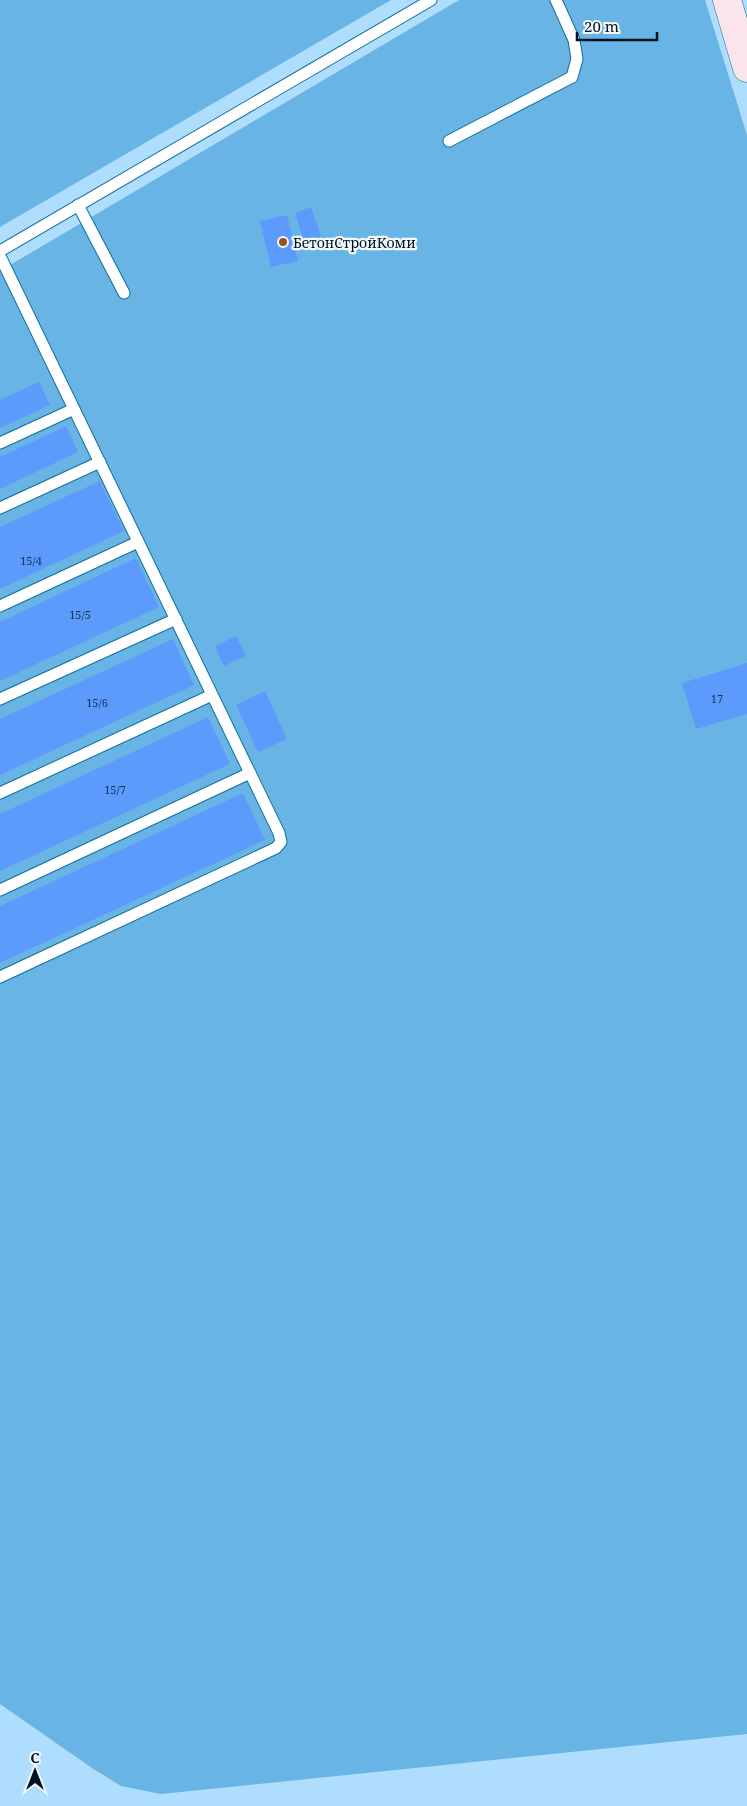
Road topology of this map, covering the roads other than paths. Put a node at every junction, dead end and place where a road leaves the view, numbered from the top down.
1 (431, 0) edge
2 (556, 0) edge
3 (727, 0) edge
4 (747, 68) edge
5 (449, 141) dead end
6 (78, 205) junction
7 (0, 251) edge
8 (0, 256) edge
9 (124, 293) dead end
10 (74, 409) junction
11 (0, 443) edge
12 (100, 462) junction
13 (0, 508) edge
14 (138, 542) junction
15 (0, 606) edge
16 (176, 619) junction
17 (212, 695) junction
18 (0, 699) edge
19 (250, 773) junction
20 (0, 793) edge
21 (0, 890) edge
22 (0, 976) edge

1 - 6 lane
2 - 5 lane
3 - 4 street
6 - 7 lane
6 - 9 lane
8 - 10 lane
10 - 11 lane
10 - 12 lane
12 - 13 lane
12 - 14 lane
14 - 15 lane
14 - 16 lane
16 - 17 lane
16 - 18 lane
17 - 19 lane
17 - 20 lane
19 - 21 lane
19 - 22 lane

